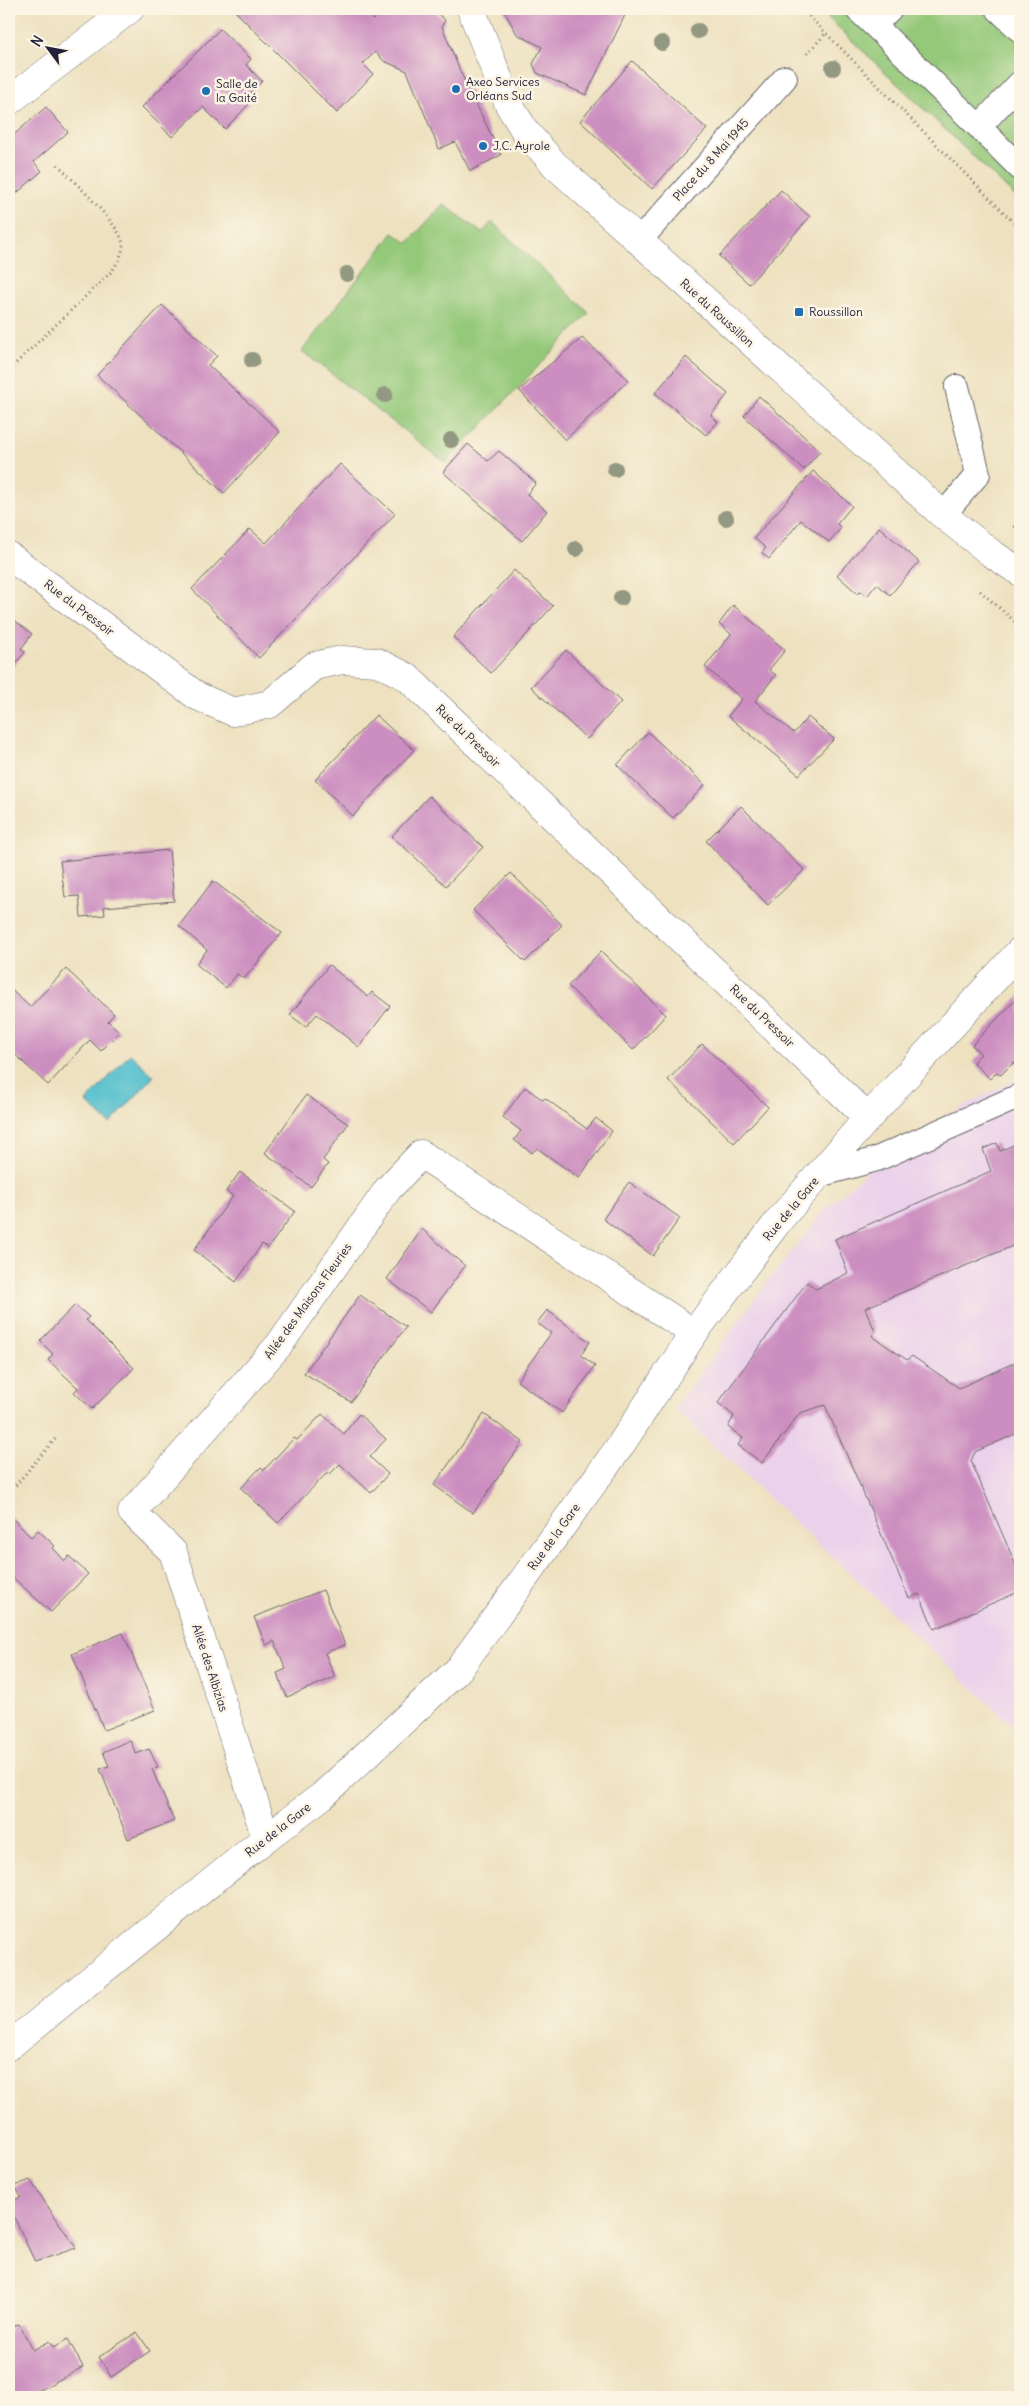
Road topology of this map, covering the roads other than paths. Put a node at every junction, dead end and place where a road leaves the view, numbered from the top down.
1 (130, 9) edge
2 (471, 9) edge
3 (857, 9) edge
4 (998, 9) edge
5 (882, 17) edge
6 (1020, 30) edge
7 (785, 78) dead end
8 (1020, 83) edge
9 (9, 101) edge
10 (979, 127) junction
11 (1016, 154) edge
12 (638, 242) junction
13 (957, 387) dead end
14 (943, 515) junction
15 (9, 556) edge
16 (1020, 572) edge
17 (1020, 951) edge
18 (1020, 1096) edge
19 (868, 1118) junction
20 (819, 1175) junction
21 (694, 1333) junction
22 (132, 1512) joint
23 (266, 1838) junction
24 (9, 2046) edge

1 - 9 street
2 - 12 street, Rue du Roussillon
3 - 5 lane
4 - 6 lane
5 - 10 lane
7 - 12 lane, Place du 8 Mai 1945
8 - 10 lane
10 - 11 lane
12 - 14 street, Rue du Roussillon
13 - 14 lane
14 - 16 street, Rue du Roussillon
15 - 19 street, Rue du Pressoir
17 - 19 street, Rue de la Gare
18 - 20 lane
19 - 20 street, Rue de la Gare
20 - 21 street, Rue de la Gare
21 - 22 street, Allée des Maisons Fleuries
21 - 23 street, Rue de la Gare
22 - 23 street, Allée des Albizias
23 - 24 street, Rue de la Gare

